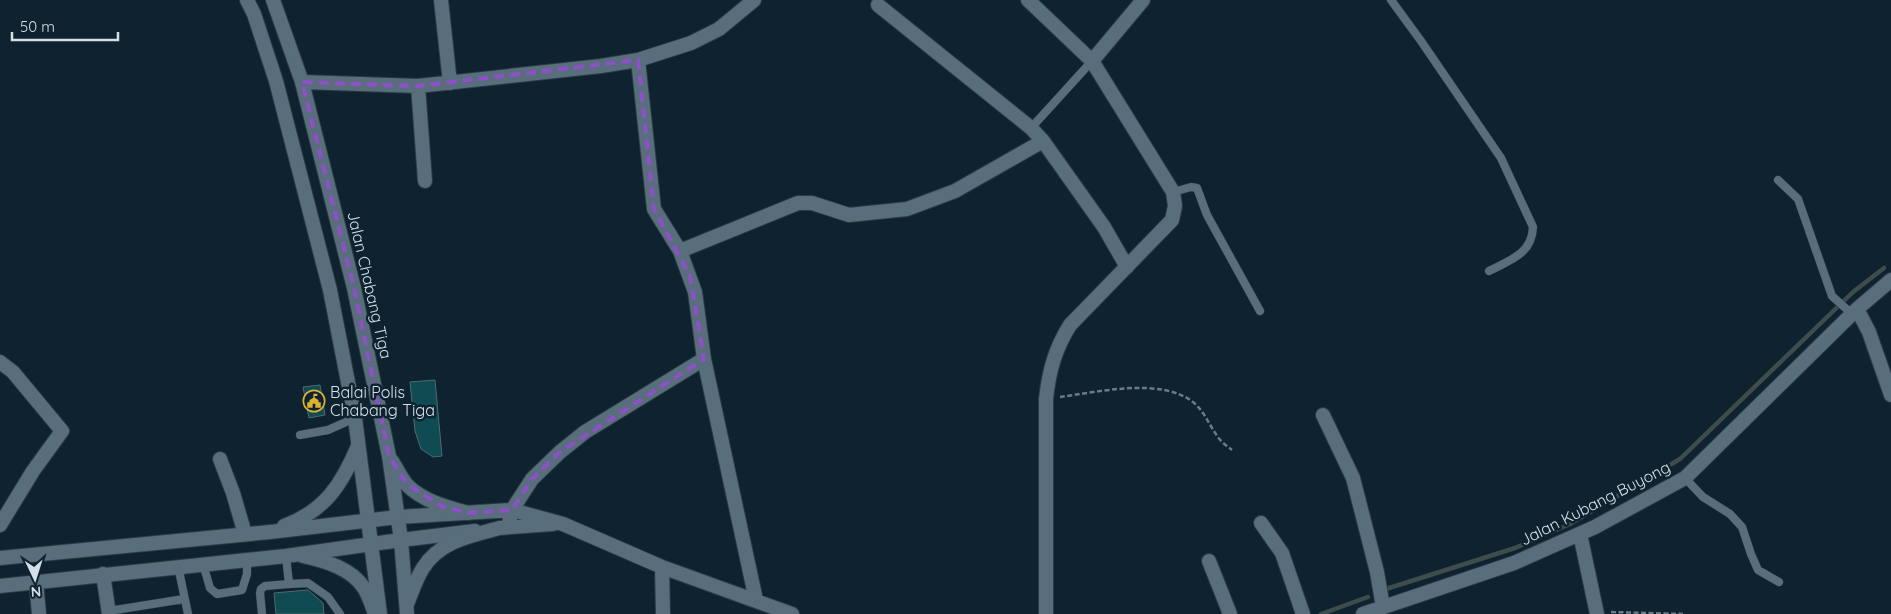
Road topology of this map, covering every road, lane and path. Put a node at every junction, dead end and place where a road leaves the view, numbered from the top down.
1 (247, 0) edge
2 (273, 0) edge
3 (441, 0) edge
4 (754, 0) edge
5 (1028, 0) edge
6 (1142, 0) edge
7 (1390, 0) edge
8 (878, 2) edge
9 (638, 60) junction
10 (1092, 61) junction
11 (302, 82) junction
12 (450, 83) junction
13 (418, 86) junction
14 (1031, 128) junction
15 (1043, 141) junction
16 (1778, 180) dead end
17 (425, 181) dead end
18 (1173, 192) junction
19 (680, 251) junction
20 (1127, 267) junction
21 (1489, 270) dead end
22 (1891, 280) edge
23 (1852, 310) junction
24 (1260, 311) dead end
25 (704, 358) junction
26 (0, 362) edge
27 (1891, 395) edge
28 (1046, 398) junction
29 (1323, 415) dead end
30 (355, 418) junction
31 (300, 435) dead end
32 (359, 444) junction
33 (1232, 450) dead end
34 (389, 456) junction
35 (220, 459) dead end
36 (1686, 478) junction
37 (512, 510) junction
38 (468, 513) junction
39 (398, 517) junction
40 (369, 521) junction
41 (1261, 523) dead end
42 (563, 524) junction
43 (0, 525) edge
44 (502, 528) junction
45 (270, 532) junction
46 (245, 534) junction
47 (1580, 534) junction
48 (401, 540) junction
49 (372, 544) junction
50 (289, 555) junction
51 (0, 558) edge
52 (247, 560) junction
53 (1209, 561) dead end
54 (203, 564) junction
55 (178, 566) junction
56 (662, 567) junction
57 (104, 574) junction
58 (36, 582) junction
59 (1779, 582) dead end
60 (289, 584) junction
61 (0, 586) edge
62 (184, 599) junction
63 (756, 600) junction
64 (1383, 607) junction
65 (407, 610) edge
66 (109, 612) edge
67 (1597, 613) edge
68 (39, 614) edge
69 (188, 614) edge
70 (262, 614) edge
71 (340, 614) edge
72 (375, 614) edge
73 (380, 614) edge
74 (663, 614) edge
75 (792, 614) edge
76 (1046, 614) edge
77 (1230, 614) edge
78 (1304, 614) edge
79 (1363, 614) edge
80 (1683, 614) edge

1 - 30 street
2 - 11 street, Jalan Chabang Tiga
3 - 12 street
4 - 9 street
5 - 10 street
6 - 10 street
7 - 21 lane
8 - 14 street
9 - 12 street
9 - 19 street
10 - 14 lane
10 - 18 street
11 - 13 street
11 - 34 street, Jalan Chabang Tiga
12 - 13 street
13 - 17 street
14 - 15 street
15 - 19 street
15 - 20 street
16 - 23 lane
18 - 20 street
18 - 24 lane
19 - 25 street
20 - 28 street
22 - 23 street, Jalan Kubang Buyong
23 - 27 street
23 - 36 street, Jalan Kubang Buyong
25 - 37 street
25 - 63 street
26 - 43 street
28 - 33 path
28 - 76 street
29 - 64 street
30 - 31 lane
30 - 32 street
32 - 40 street
32 - 45 street
34 - 38 street
34 - 39 street, Jalan Chabang Tiga
35 - 46 street
36 - 47 street, Jalan Kubang Buyong
36 - 59 lane
37 - 38 street
37 - 42 street
37 - 44 street
38 - 39 street
39 - 40 street
39 - 48 street, Jalan Chabang Tiga
40 - 45 street
40 - 49 street
41 - 78 street
42 - 44 street
42 - 56 street
44 - 48 street
44 - 65 street
45 - 46 street
46 - 51 street
47 - 64 street, Jalan Kubang Buyong
47 - 67 street
48 - 49 street
48 - 65 street, Jalan Chabang Tiga
49 - 50 street
49 - 73 street
50 - 52 street
50 - 60 lane
50 - 72 street
52 - 54 street
52 - 54 lane
53 - 77 street
54 - 55 street
55 - 57 street
55 - 62 lane
56 - 63 street
56 - 74 street
57 - 58 street
57 - 66 street
58 - 61 street
58 - 68 street
60 - 70 lane
60 - 71 lane
62 - 66 lane
62 - 69 lane
63 - 75 street
64 - 79 street, Jalan Kubang Buyong
67 - 80 path

